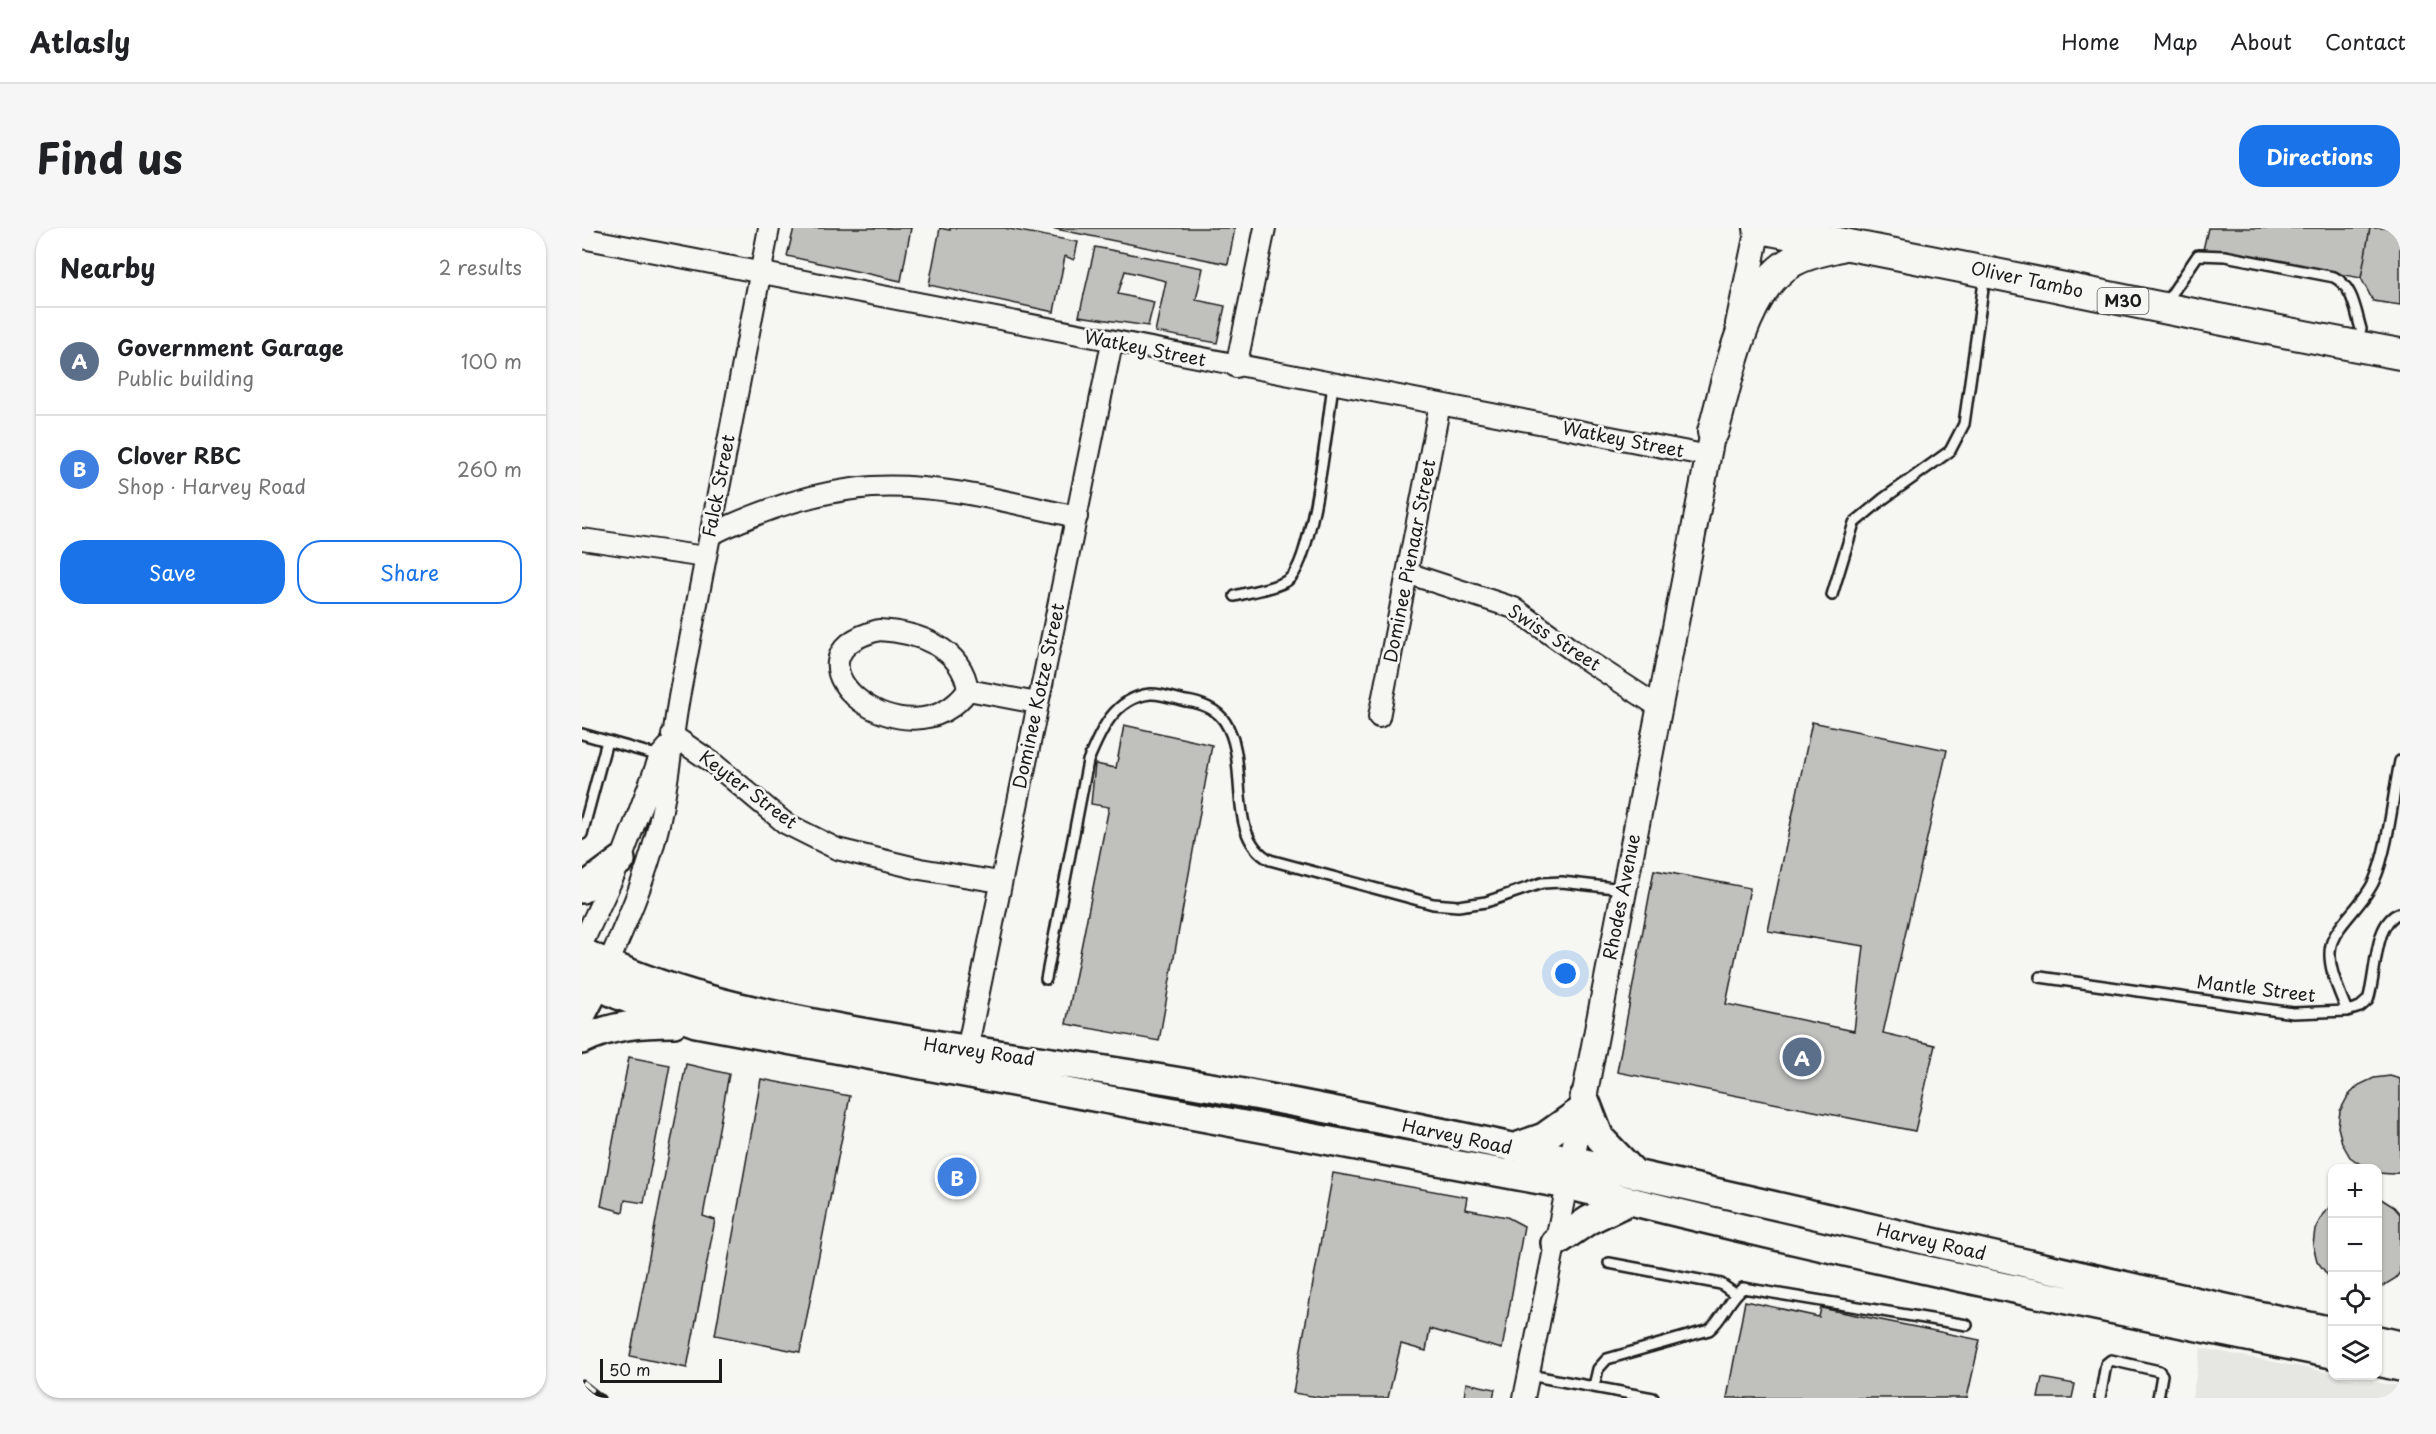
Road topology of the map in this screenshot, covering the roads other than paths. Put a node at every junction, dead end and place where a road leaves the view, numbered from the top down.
1 (769, 228) edge
2 (1265, 228) edge
3 (1745, 228) edge
4 (1759, 228) edge
5 (1844, 233) edge
6 (582, 238) edge
7 (761, 271) junction
8 (1985, 272) junction
9 (2083, 286) junction
10 (2171, 296) junction
11 (2361, 329) junction
12 (2400, 336) edge
13 (1112, 343) junction
14 (2400, 354) edge
15 (1236, 367) junction
16 (1333, 385) junction
17 (1719, 396) junction
18 (1440, 404) junction
19 (1711, 444) junction
20 (1077, 517) junction
21 (710, 535) junction
22 (582, 539) edge
23 (705, 557) junction
24 (1407, 573) junction
25 (1832, 594) dead end
26 (1235, 596) dead end
27 (968, 690) junction
28 (1037, 703) junction
29 (1659, 707) junction
30 (1379, 717) dead end
31 (582, 734) edge
32 (607, 741) junction
33 (667, 745) junction
34 (2400, 761) edge
35 (582, 834) edge
36 (621, 860) junction
37 (1000, 882) junction
38 (582, 890) edge
39 (1623, 890) junction
40 (2400, 912) edge
41 (582, 945) edge
42 (582, 952) edge
43 (596, 976) edge
44 (2040, 976) dead end
45 (1046, 980) dead end
46 (2347, 1011) junction
47 (582, 1014) edge
48 (696, 1023) junction
49 (582, 1040) edge
50 (965, 1061) junction
51 (1583, 1104) junction
52 (1514, 1148) junction
53 (1570, 1173) junction
54 (1636, 1175) junction
55 (1629, 1201) junction
56 (1555, 1243) junction
57 (1609, 1263) dead end
58 (2092, 1278) junction
59 (1735, 1294) junction
60 (2087, 1305) junction
61 (1966, 1325) dead end
62 (2328, 1329) edge
63 (2382, 1341) edge
64 (2400, 1345) edge
65 (2328, 1353) edge
66 (2382, 1363) edge
67 (2400, 1367) edge
68 (1529, 1375) junction
69 (1594, 1386) junction
70 (1524, 1398) edge
71 (1653, 1398) edge
72 (2100, 1398) edge
73 (2158, 1398) edge

1 - 7 street, Falck Street
2 - 15 street
3 - 17 street, Rhodes Avenue
4 - 5 main road, Oliver Tambo / M30
4 - 17 street, Rhodes Avenue
5 - 8 main road, Oliver Tambo / M30
5 - 9 main road, Oliver Tambo / M30
5 - 19 main road
6 - 7 street, Watkey Street
7 - 13 street, Watkey Street
7 - 21 street, Falck Street
8 - 9 main road, Oliver Tambo / M30
8 - 25 lane
9 - 10 main road, Oliver Tambo / M30
9 - 14 main road, Oliver Tambo / M30
10 - 11 main road, Oliver Tambo / M30
10 - 11 lane
11 - 12 main road, Oliver Tambo / M30
13 - 15 street, Watkey Street
13 - 20 street, Dominee Kotze Street
15 - 16 street, Watkey Street
16 - 18 street, Watkey Street
16 - 26 lane
17 - 19 street, Rhodes Avenue
18 - 19 street, Watkey Street
18 - 24 street, Dominee Pienaar Street
19 - 29 street, Rhodes Avenue
20 - 21 street
20 - 28 street, Dominee Kotze Street
21 - 23 street, Falck Street
22 - 23 street
23 - 33 street, Falck Street
24 - 29 street, Swiss Street
24 - 30 street, Dominee Pienaar Street
27 - 27 street
27 - 28 street
28 - 37 street, Dominee Kotze Street
29 - 39 street, Rhodes Avenue
31 - 32 lane
32 - 33 lane
32 - 35 lane
33 - 36 street, Falck Street
33 - 37 street, Keyter Street
33 - 43 street, Falck Street
34 - 46 lane
36 - 38 main road
36 - 41 street, Falck Street
37 - 50 street, Dominee Kotze Street
39 - 45 lane
39 - 51 street, Rhodes Avenue
40 - 46 lane
42 - 43 main road, Harvey Road
43 - 47 main road
43 - 48 main road, Harvey Road
43 - 50 main road, Harvey Road
44 - 46 lane, Mantle Street
48 - 49 main road
48 - 50 main road, Harvey Road
50 - 52 main road, Harvey Road
50 - 53 main road, Harvey Road
51 - 52 main road
51 - 53 street, Rhodes Avenue
51 - 54 main road
52 - 53 main road, Harvey Road
53 - 54 main road, Harvey Road
53 - 55 main road, Harvey Road
53 - 56 street, Rhodes Avenue
54 - 58 main road, Harvey Road
55 - 56 main road
55 - 60 main road, Harvey Road
56 - 68 street, Rhodes Avenue
57 - 59 lane
58 - 60 main road
58 - 62 main road, Harvey Road
59 - 61 lane
59 - 69 lane
60 - 65 main road, Harvey Road
63 - 64 main road
66 - 67 main road
68 - 69 lane
68 - 70 street, Rhodes Avenue
69 - 71 lane
72 - 73 lane

